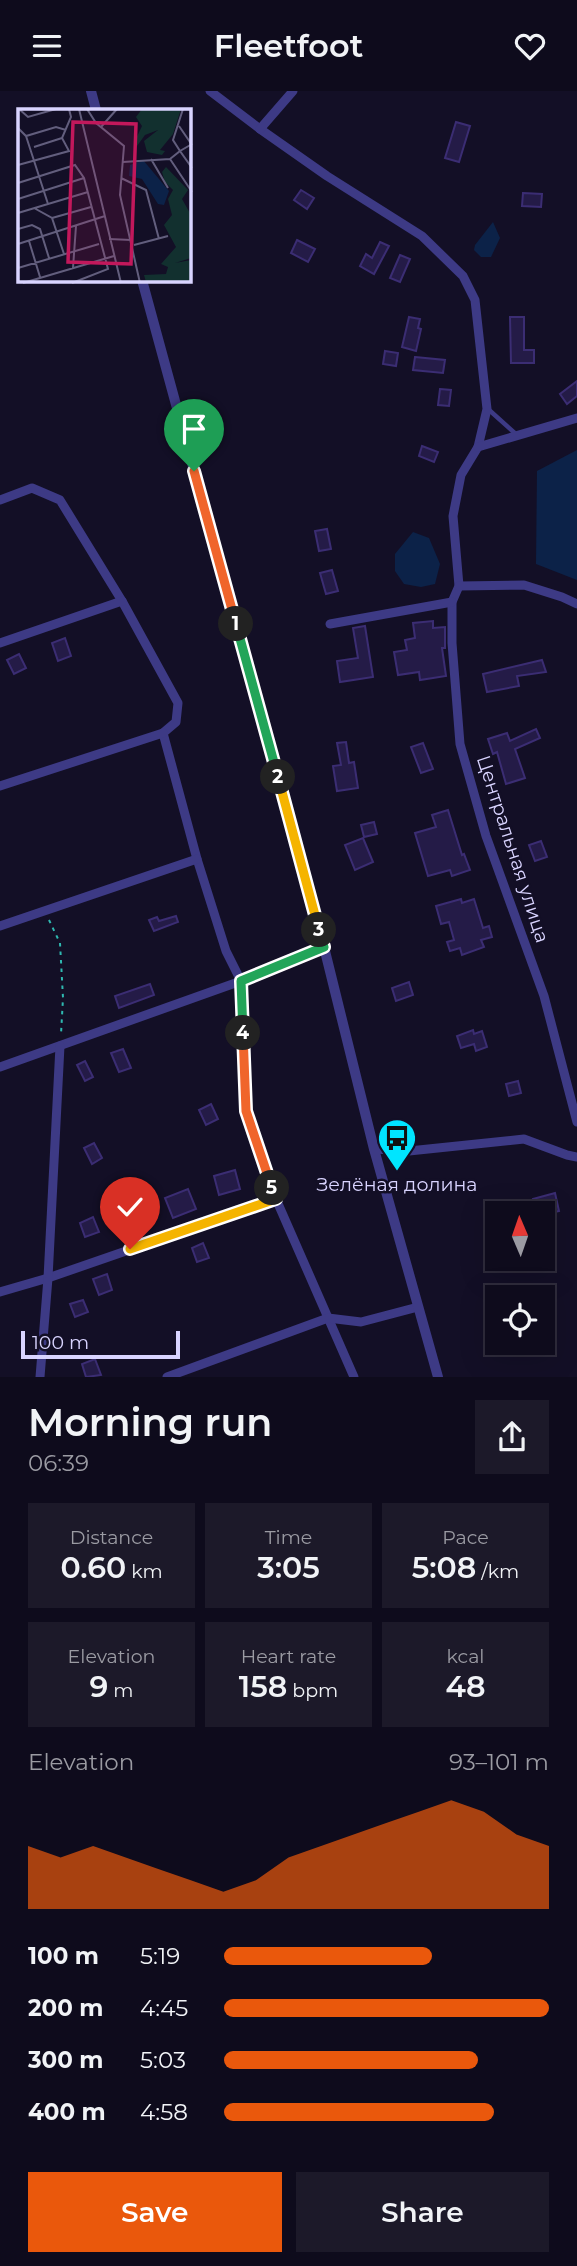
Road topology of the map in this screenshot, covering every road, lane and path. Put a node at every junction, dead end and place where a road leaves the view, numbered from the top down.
1 (91, 91) edge
2 (210, 91) edge
3 (293, 91) edge
4 (96, 109) edge
5 (260, 129) junction
6 (143, 282) edge
7 (487, 409) junction
8 (577, 418) edge
9 (519, 436) junction
10 (478, 447) junction
11 (0, 500) edge
12 (459, 586) junction
13 (122, 601) junction
14 (452, 602) junction
15 (577, 604) edge
16 (330, 624) dead end
17 (0, 643) edge
18 (163, 733) junction
19 (0, 786) edge
20 (198, 859) junction
21 (44, 911) junction
22 (0, 926) edge
23 (324, 947) junction
24 (241, 981) junction
25 (60, 1046) junction
26 (0, 1067) edge
27 (577, 1122) edge
28 (374, 1149) junction
29 (577, 1157) edge
30 (276, 1199) junction
31 (48, 1278) junction
32 (0, 1292) edge
33 (418, 1307) junction
34 (328, 1318) junction
35 (40, 1377) edge
36 (167, 1377) edge
37 (354, 1377) edge
38 (439, 1377) edge

1 - 4 street
2 - 5 street, Центральная улица
3 - 5 street
5 - 7 street, Центральная улица
6 - 23 street
7 - 9 lane
7 - 10 street, Центральная улица
8 - 9 street
9 - 10 street
10 - 12 street, Центральная улица
11 - 13 street
12 - 14 street, Центральная улица
12 - 15 street
13 - 17 street
13 - 18 street
14 - 16 street
14 - 27 street, Центральная улица
18 - 19 street
18 - 20 street
20 - 21 street
20 - 24 street
21 - 22 street
21 - 25 path
23 - 24 street
23 - 28 street
24 - 25 street
24 - 30 street
25 - 26 street
25 - 31 street
28 - 29 street
28 - 33 street
30 - 31 street
30 - 34 street
31 - 32 street
31 - 35 street
33 - 34 street
33 - 38 street
34 - 36 street
34 - 37 street

